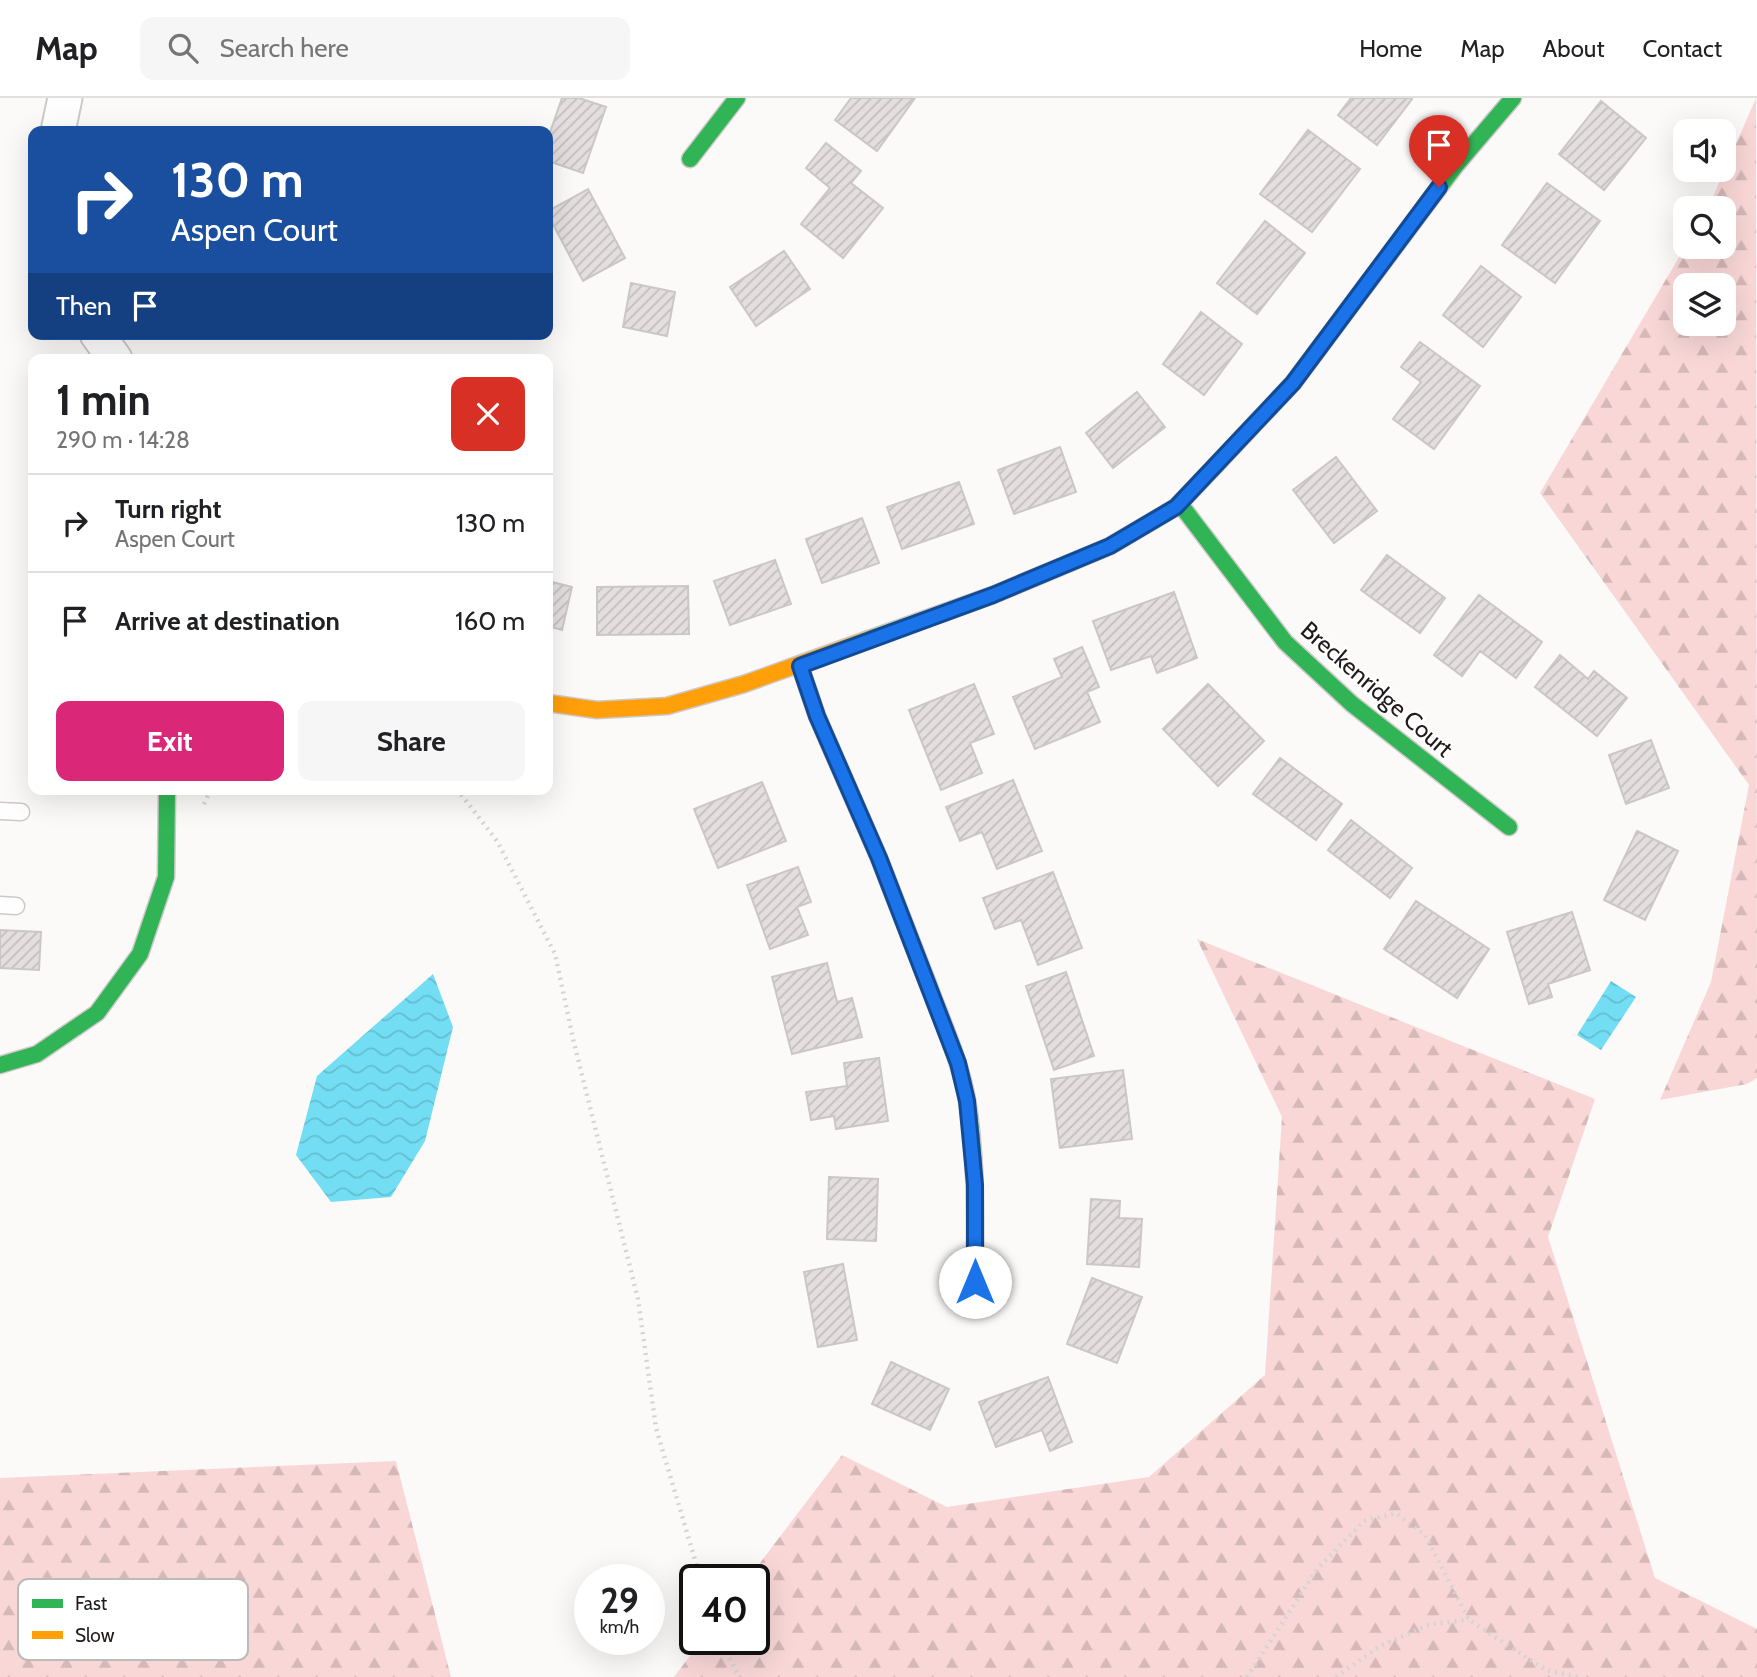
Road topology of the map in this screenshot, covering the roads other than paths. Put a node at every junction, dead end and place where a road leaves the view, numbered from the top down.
1 (65, 98) edge
2 (737, 98) edge
3 (1513, 98) edge
4 (59, 126) edge
5 (690, 159) dead end
6 (1180, 504) junction
7 (800, 666) junction
8 (553, 704) edge
9 (167, 795) edge
10 (0, 811) edge
11 (21, 812) dead end
12 (1509, 827) dead end
13 (0, 1065) edge
14 (975, 1282) dead end

1 - 4 street
2 - 5 street
3 - 6 street
6 - 7 street
6 - 12 street, Breckenridge Court
7 - 8 street
7 - 14 street
9 - 13 street
10 - 11 lane

